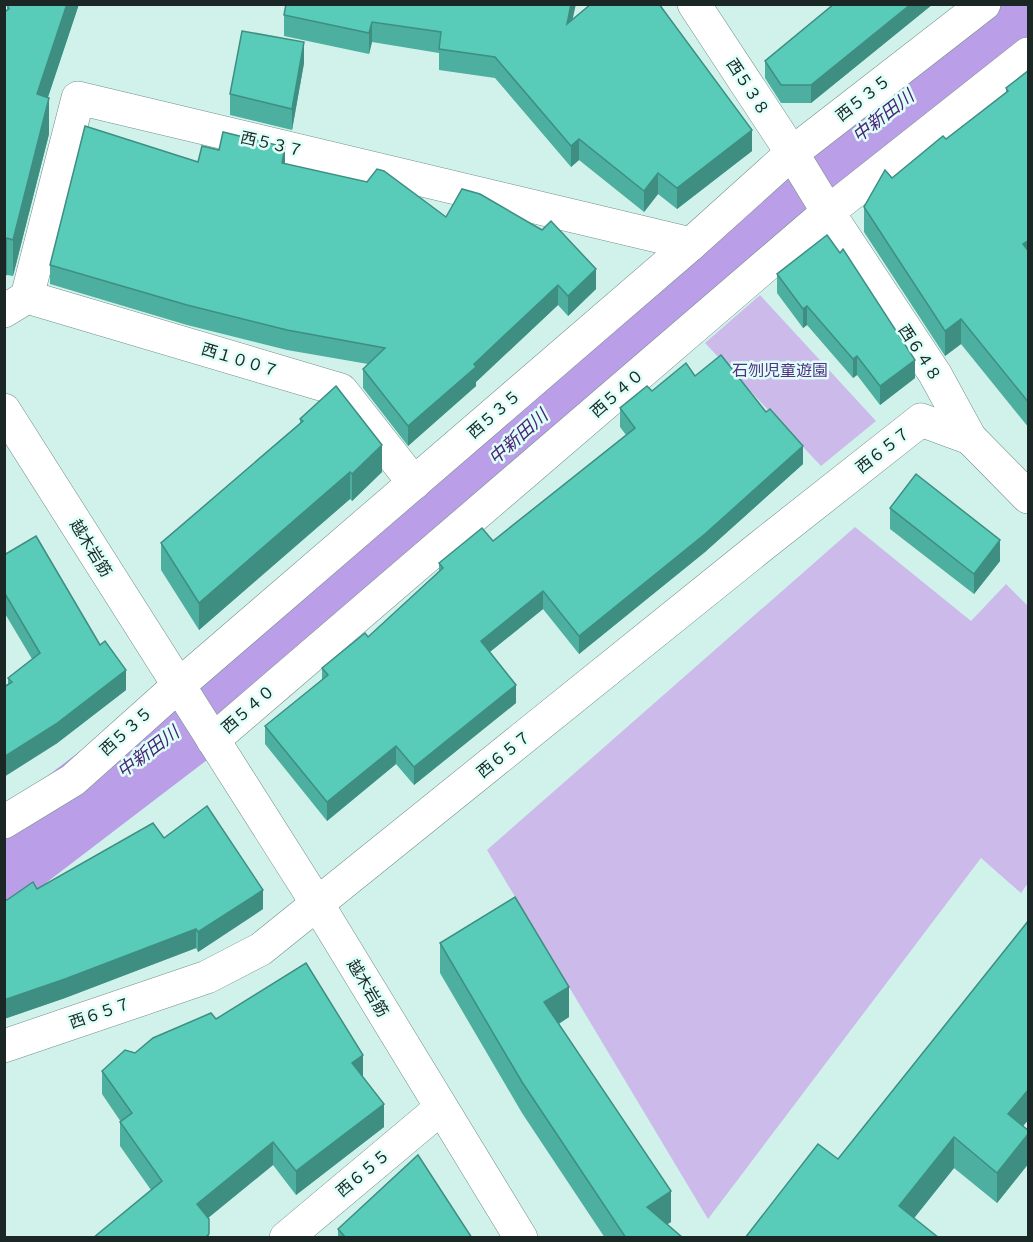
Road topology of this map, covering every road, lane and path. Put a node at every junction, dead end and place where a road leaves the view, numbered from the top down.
1 (694, 4) edge
2 (984, 4) edge
3 (1029, 54) edge
4 (797, 161) junction
5 (824, 206) junction
6 (692, 244) junction
7 (16, 304) edge
8 (4, 410) edge
9 (970, 438) junction
10 (414, 483) junction
11 (1029, 497) edge
12 (178, 686) junction
13 (213, 740) junction
14 (4, 822) edge
15 (318, 905) junction
16 (4, 1046) edge
17 (441, 1108) junction
18 (286, 1238) edge
19 (521, 1238) edge

1 - 4 street, 西５３８
2 - 4 street, 西５３５
3 - 5 street, 西５４０
4 - 5 street, 西５３８
4 - 6 street, 西５３５
5 - 9 street, 西６４８
5 - 13 street, 西５４０
6 - 7 street, 西５３７
6 - 10 street, 西５３５
7 - 10 street, 西１００７
8 - 12 street, 越木岩筋
9 - 11 street, 西６４８
9 - 15 street, 西６５７
10 - 12 street, 西５３５
12 - 13 street, 越木岩筋
12 - 14 street, 西５３５
13 - 15 street, 越木岩筋
15 - 16 street, 西６５７
15 - 17 street, 越木岩筋
17 - 18 street, 西６５５
17 - 19 street, 越木岩筋

